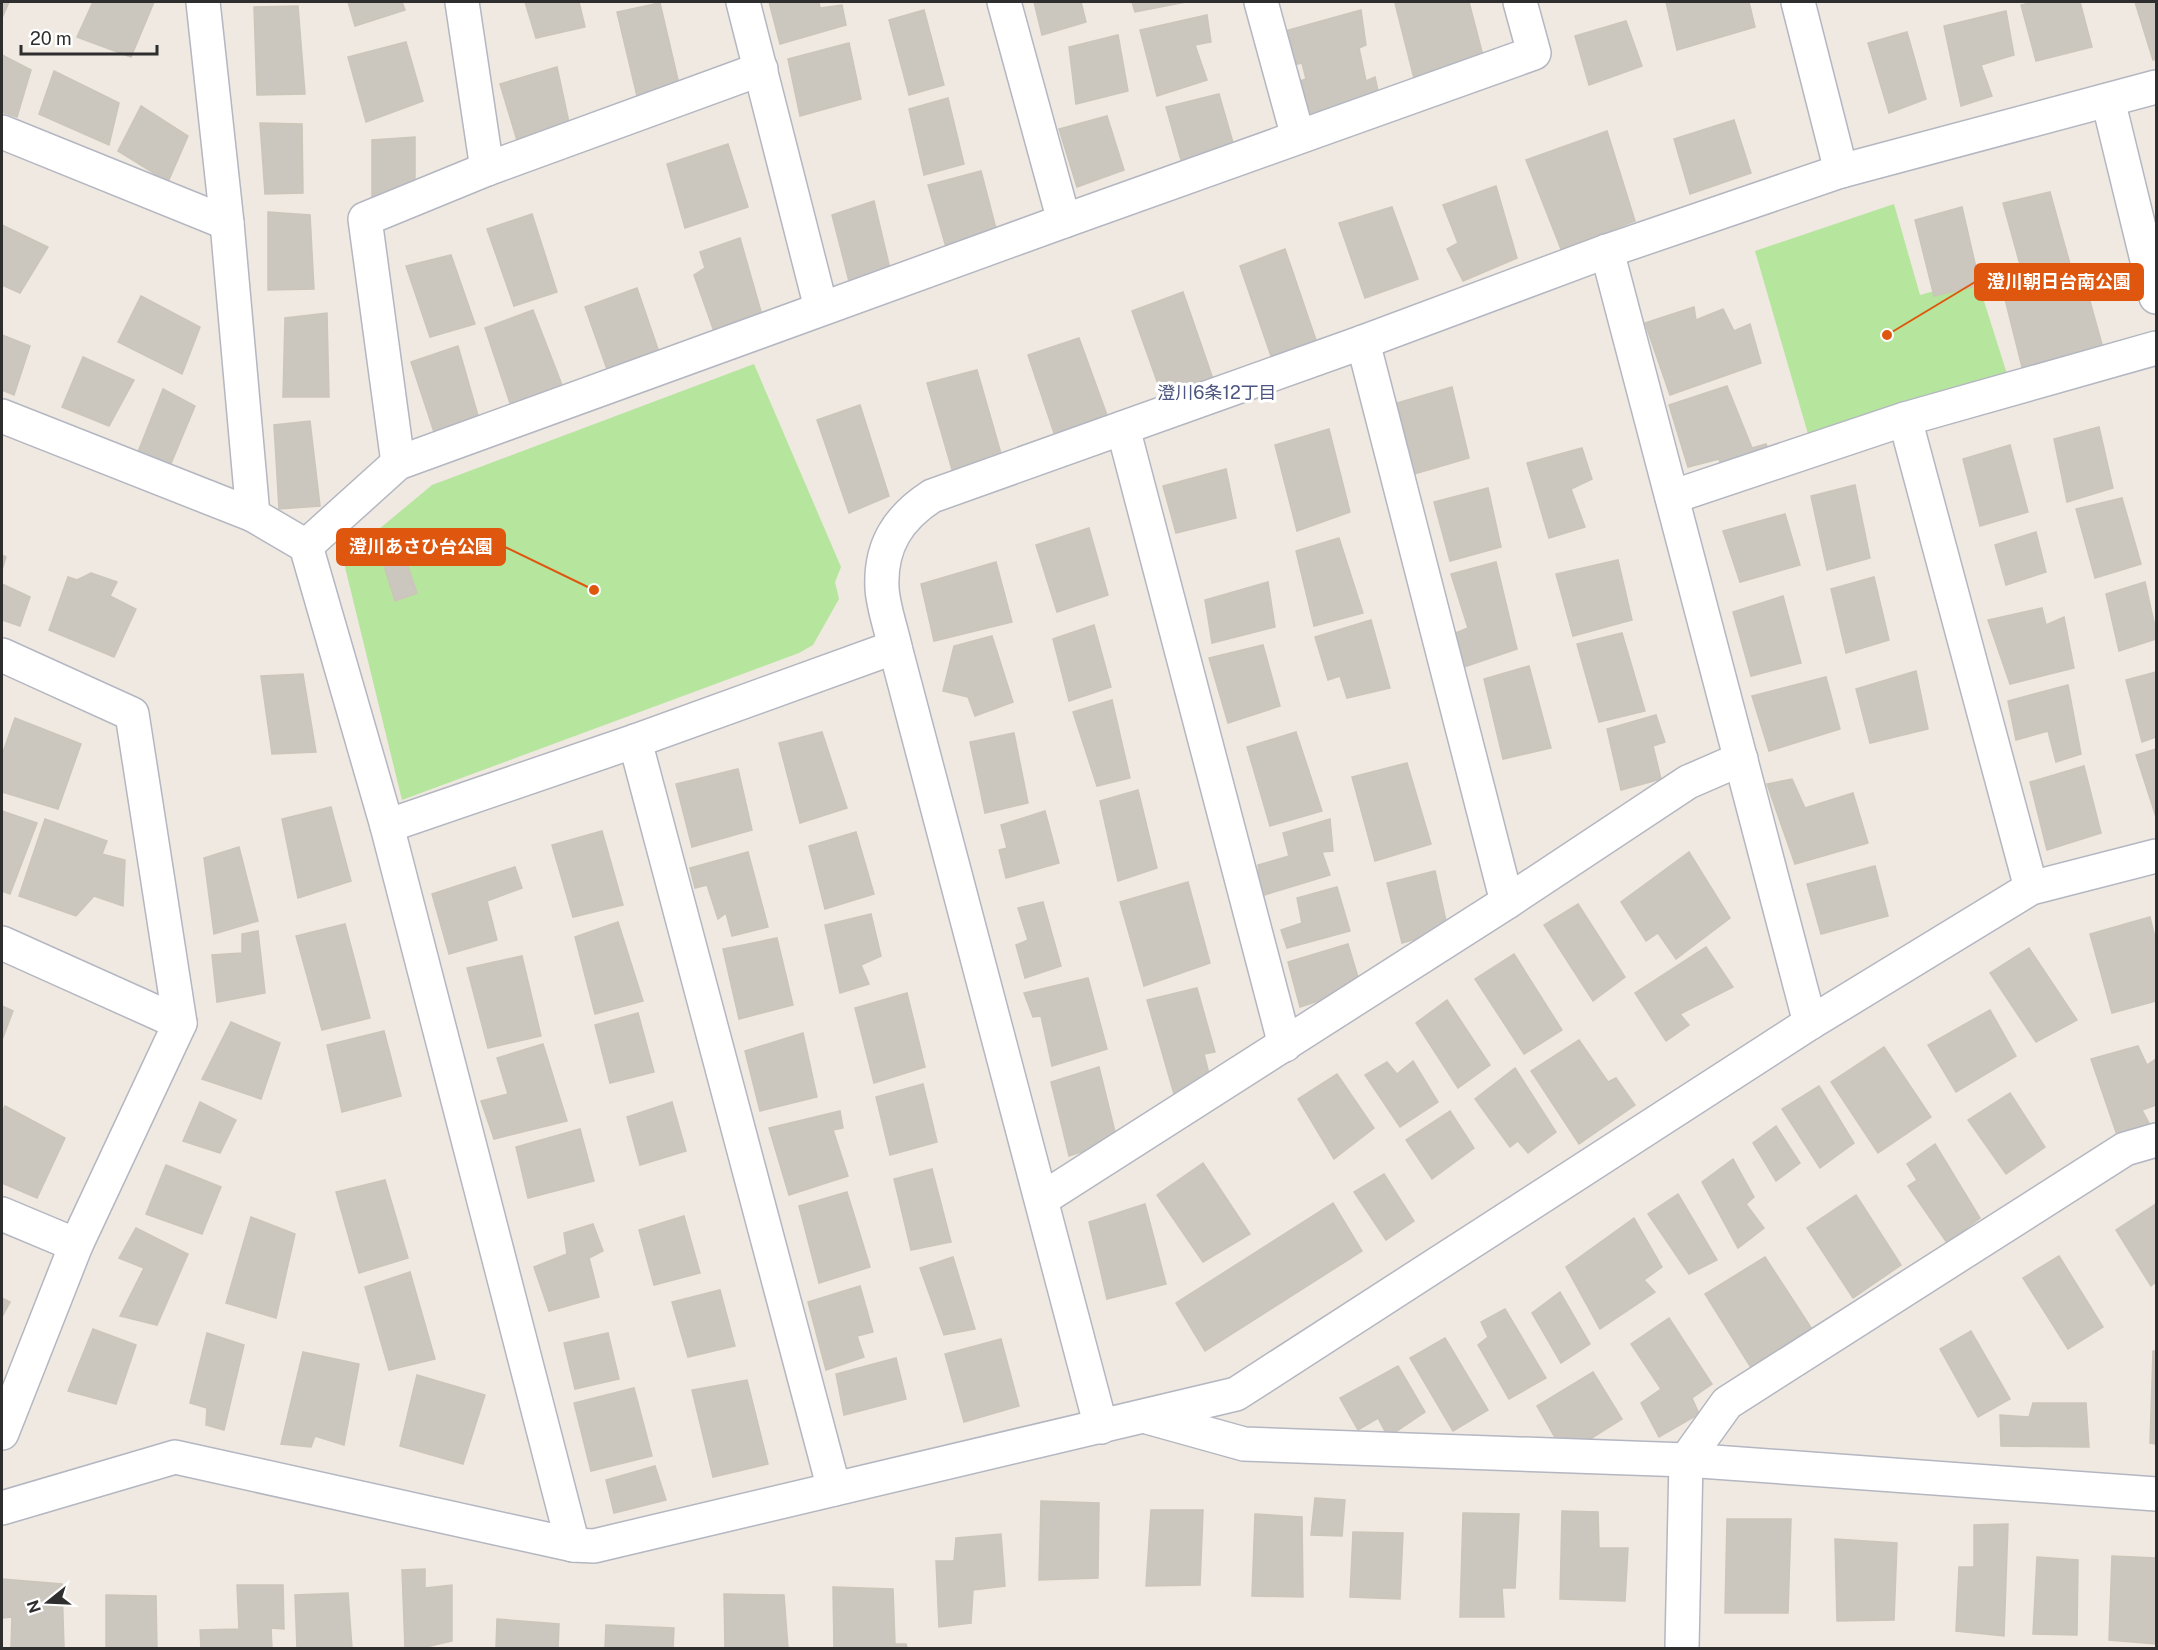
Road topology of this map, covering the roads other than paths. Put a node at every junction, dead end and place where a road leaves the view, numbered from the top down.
1 (203, 2) edge
2 (462, 2) edge
3 (743, 2) edge
4 (1004, 2) edge
5 (1261, 2) edge
6 (1520, 2) edge
7 (1798, 2) edge
8 (761, 69) junction
9 (2157, 87) edge
10 (2108, 100) junction
11 (2, 132) edge
12 (1298, 137) junction
13 (487, 169) junction
14 (1841, 171) junction
15 (1064, 221) junction
16 (227, 223) junction
17 (1607, 251) junction
18 (2157, 297) edge
19 (821, 308) junction
20 (1363, 342) junction
21 (2157, 348) edge
22 (2, 416) edge
23 (1905, 419) junction
24 (1123, 428) junction
25 (398, 463) junction
26 (1672, 497) junction
27 (253, 515) junction
28 (306, 546) junction
29 (895, 646) junction
30 (2, 655) edge
31 (635, 741) junction
32 (1741, 759) junction
33 (387, 826) junction
34 (2157, 856) edge
35 (2031, 888) junction
36 (1507, 902) junction
37 (2, 942) edge
38 (180, 1023) junction
39 (1810, 1023) junction
40 (1285, 1045) junction
41 (2157, 1140) edge
42 (1042, 1199) junction
43 (2, 1214) edge
44 (76, 1245) junction
45 (1143, 1415) junction
46 (1101, 1427) junction
47 (2, 1432) edge
48 (1686, 1460) junction
49 (834, 1490) junction
50 (2157, 1494) edge
51 (2, 1508) edge
52 (573, 1545) junction
53 (1682, 1648) edge

1 - 16 street
2 - 13 street
3 - 8 street
4 - 15 street
5 - 12 street
6 - 12 street
7 - 14 street
8 - 13 street
8 - 19 street
9 - 10 street
10 - 14 street
10 - 18 street
11 - 16 street
12 - 15 street
13 - 25 street
14 - 17 street
15 - 19 street
16 - 27 street
17 - 20 street
17 - 26 street
19 - 25 street
20 - 24 street
20 - 36 street
21 - 23 street
22 - 27 street
23 - 26 street
23 - 35 street
24 - 29 street
24 - 40 street
25 - 28 street
26 - 32 street
27 - 28 street
28 - 33 street
29 - 31 street
29 - 42 street
30 - 38 street
31 - 33 street
31 - 49 street
32 - 36 street
32 - 39 street
33 - 52 street
34 - 35 street
35 - 39 street
36 - 40 street
37 - 38 street
38 - 44 street
39 - 45 street
40 - 42 street
41 - 48 street
42 - 46 street
43 - 44 street
44 - 47 street
45 - 46 street
45 - 48 street
46 - 49 street
48 - 50 street
48 - 53 street
49 - 52 street
51 - 52 street

